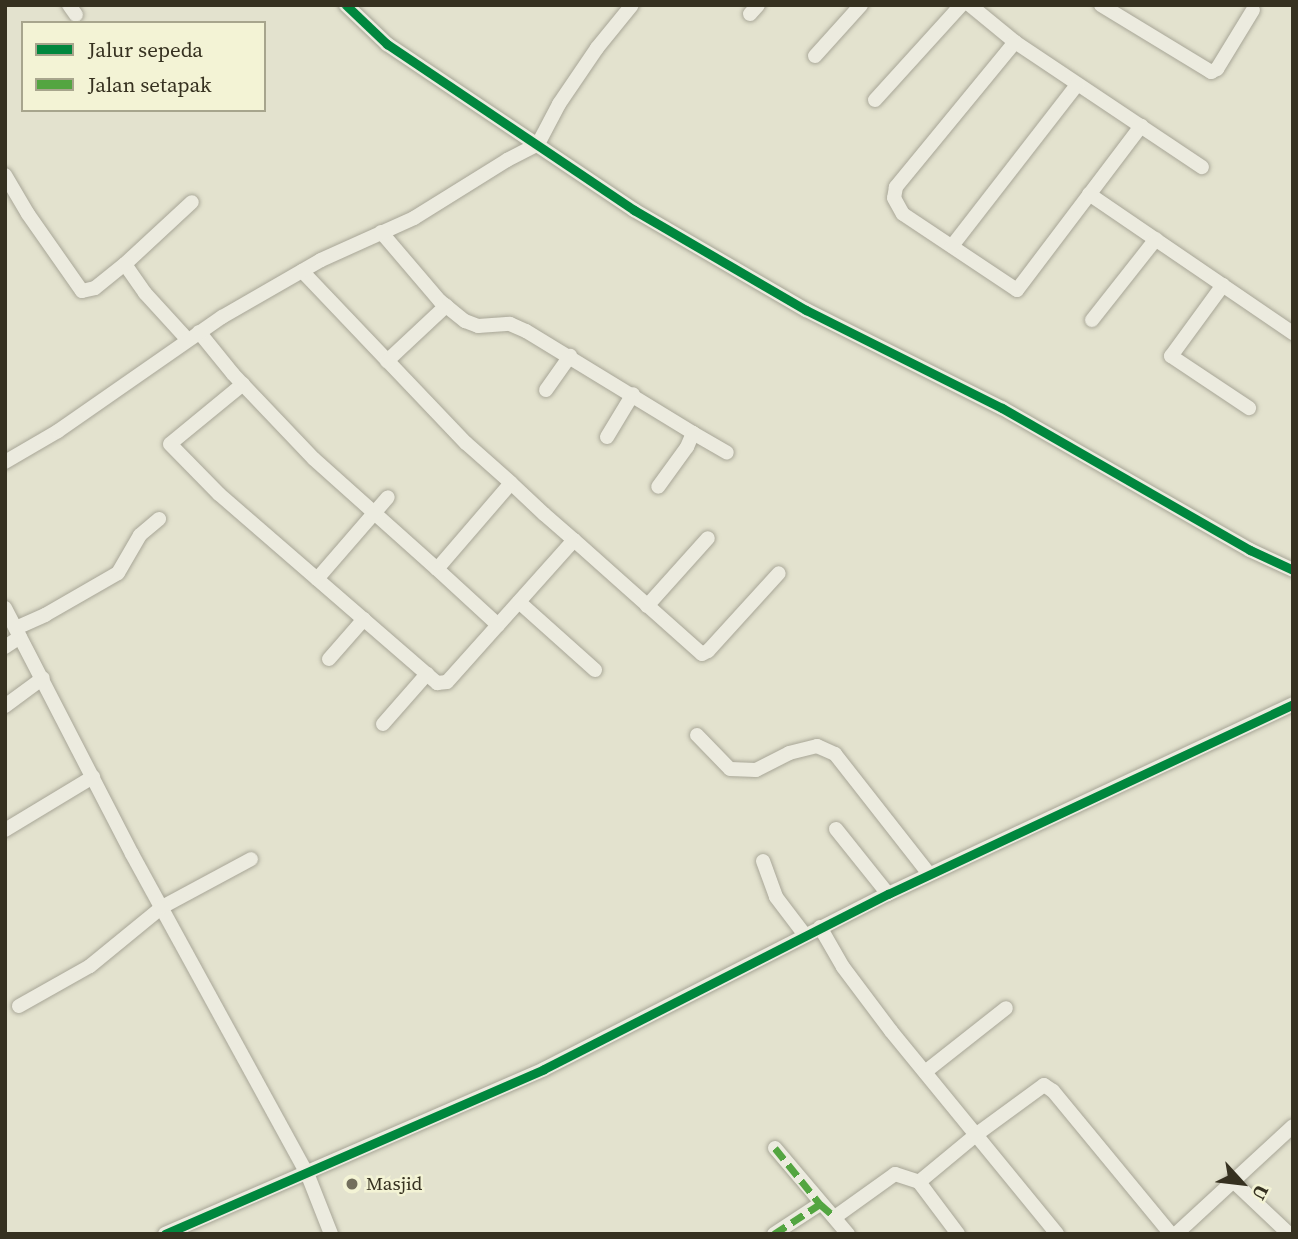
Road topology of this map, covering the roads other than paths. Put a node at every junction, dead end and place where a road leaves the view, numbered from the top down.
1 (346, 5) edge
2 (632, 5) edge
3 (639, 5) edge
4 (858, 5) edge
5 (961, 5) edge
6 (970, 5) edge
7 (1101, 5) edge
8 (1251, 7) edge
9 (1015, 43) junction
10 (817, 50) dead end
11 (1077, 85) junction
12 (875, 95) dead end
13 (1141, 126) junction
14 (538, 144) junction
15 (1202, 167) dead end
16 (5, 175) edge
17 (1089, 194) junction
18 (192, 202) dead end
19 (381, 232) junction
20 (1156, 239) junction
21 (952, 246) junction
22 (125, 264) junction
23 (302, 271) junction
24 (1223, 285) junction
25 (446, 306) junction
26 (1092, 320) dead end
27 (1293, 333) edge
28 (193, 335) junction
29 (570, 356) junction
30 (387, 361) junction
31 (243, 384) junction
32 (546, 390) dead end
33 (633, 394) junction
34 (1249, 408) dead end
35 (693, 433) junction
36 (607, 437) dead end
37 (727, 453) dead end
38 (5, 461) edge
39 (511, 483) junction
40 (658, 487) dead end
41 (388, 497) dead end
42 (372, 514) junction
43 (159, 519) dead end
44 (708, 538) dead end
45 (575, 540) junction
46 (1291, 566) edge
47 (437, 569) junction
48 (779, 573) dead end
49 (317, 579) junction
50 (519, 602) junction
51 (647, 606) junction
52 (5, 608) edge
53 (364, 619) junction
54 (498, 625) junction
55 (18, 632) junction
56 (5, 647) edge
57 (330, 659) dead end
58 (595, 670) dead end
59 (427, 674) junction
60 (43, 678) junction
61 (1293, 704) edge
62 (5, 706) edge
63 (383, 723) dead end
64 (697, 735) dead end
65 (93, 777) junction
66 (836, 829) dead end
67 (5, 830) edge
68 (251, 859) dead end
69 (763, 861) dead end
70 (929, 874) junction
71 (888, 894) junction
72 (162, 907) junction
73 (820, 927) junction
74 (805, 935) junction
75 (19, 1006) dead end
76 (1006, 1008) dead end
77 (925, 1072) junction
78 (1293, 1126) edge
79 (977, 1134) junction
80 (775, 1149) dead end
81 (307, 1172) junction
82 (1233, 1181) junction
83 (919, 1182) junction
84 (820, 1204) junction
85 (835, 1217) junction
86 (165, 1234) edge
87 (331, 1234) edge
88 (774, 1234) edge
89 (848, 1234) edge
90 (958, 1234) edge
91 (1057, 1234) edge
92 (1171, 1234) edge
93 (1176, 1234) edge
94 (1289, 1234) edge

1 - 14 street
2 - 14 street
3 - 14 street
4 - 10 street
5 - 12 street
6 - 9 street
7 - 8 street
9 - 11 street
9 - 21 street
11 - 13 street
11 - 21 street
13 - 15 street
13 - 17 street
14 - 19 street
14 - 46 street
16 - 22 street
17 - 20 street
17 - 21 street
18 - 22 street
19 - 23 street
19 - 25 street
20 - 24 street
20 - 26 street
22 - 28 street
23 - 28 street
23 - 30 street
24 - 27 street
24 - 34 street
25 - 29 street
25 - 30 street
28 - 31 street
28 - 38 street
29 - 32 street
29 - 33 street
30 - 39 street
31 - 42 street
31 - 49 street
33 - 35 street
33 - 36 street
35 - 37 street
35 - 40 street
39 - 45 street
39 - 47 street
41 - 42 street
42 - 47 street
42 - 49 street
43 - 55 street
44 - 51 street
45 - 50 street
45 - 51 street
47 - 54 street
48 - 51 street
49 - 53 street
50 - 54 street
50 - 58 street
52 - 55 street
53 - 57 street
53 - 59 street
54 - 59 street
55 - 56 street
55 - 60 street
59 - 63 street
60 - 62 street
60 - 65 street
61 - 70 street
64 - 70 street
65 - 67 street
65 - 72 street
66 - 71 street
68 - 72 street
69 - 74 street
70 - 71 street
71 - 73 street
72 - 75 street
72 - 81 street
73 - 74 street
73 - 77 street
74 - 81 street
76 - 77 street
77 - 79 street
78 - 82 street
79 - 83 street
79 - 91 street
79 - 92 street
80 - 84 street
81 - 86 street
81 - 87 street
82 - 93 street
82 - 94 street
83 - 85 street
83 - 90 street
84 - 85 street
84 - 88 street
85 - 89 street

